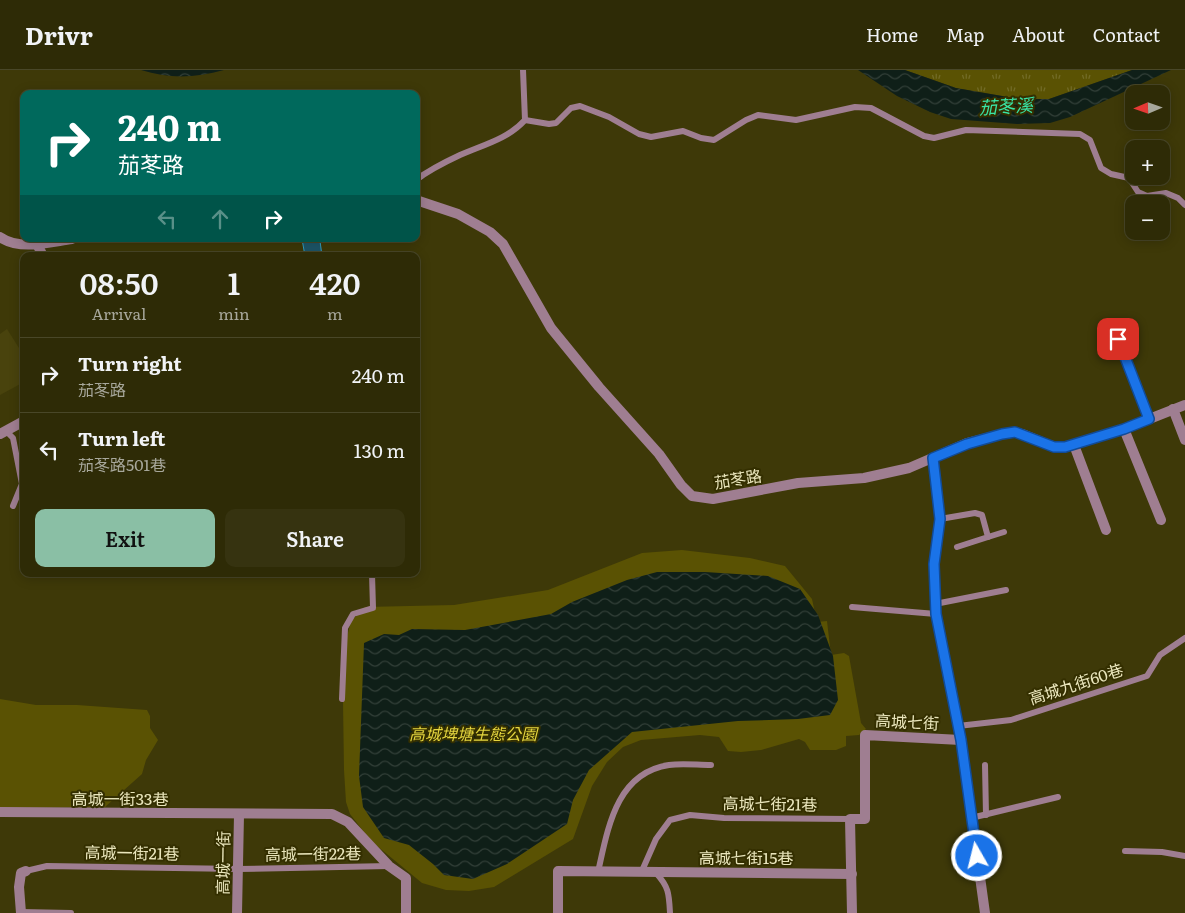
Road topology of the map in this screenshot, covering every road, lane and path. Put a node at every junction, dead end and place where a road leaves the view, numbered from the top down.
1 (523, 70) edge
2 (525, 120) junction
3 (420, 178) edge
4 (420, 201) edge
5 (1185, 205) edge
6 (1, 239) edge
7 (51, 242) edge
8 (37, 244) junction
9 (41, 252) edge
10 (1118, 339) dead end
11 (1185, 405) edge
12 (1173, 409) junction
13 (1149, 419) junction
14 (20, 422) edge
15 (1124, 429) junction
16 (2, 432) edge
17 (1185, 440) edge
18 (1074, 445) junction
19 (933, 458) junction
20 (20, 474) edge
21 (20, 489) edge
22 (13, 506) dead end
23 (940, 519) junction
24 (1161, 520) dead end
25 (1106, 530) dead end
26 (1004, 532) dead end
27 (988, 537) junction
28 (957, 547) dead end
29 (372, 577) edge
30 (1006, 590) dead end
31 (852, 607) dead end
32 (936, 609) junction
33 (1185, 638) edge
34 (342, 699) dead end
35 (958, 726) junction
36 (961, 740) junction
37 (711, 765) dead end
38 (985, 765) dead end
39 (1058, 797) dead end
40 (0, 812) edge
41 (239, 814) junction
42 (986, 815) junction
43 (971, 818) junction
44 (850, 819) junction
45 (1125, 851) dead end
46 (1185, 856) edge
47 (389, 866) junction
48 (238, 868) junction
49 (26, 872) joint
50 (598, 872) junction
51 (641, 872) junction
52 (656, 873) junction
53 (852, 874) junction
54 (21, 913) edge
55 (71, 913) edge
56 (237, 913) edge
57 (406, 913) edge
58 (558, 913) edge
59 (670, 913) edge
60 (852, 913) edge
61 (985, 913) edge

1 - 2 lane
2 - 3 lane
2 - 5 lane
4 - 19 street, 茄苳路
6 - 8 street
7 - 8 street
8 - 9 street
10 - 13 street
11 - 12 street, 茄苳路
12 - 13 street, 茄苳路
12 - 17 street
13 - 15 street, 茄苳路
14 - 16 street
15 - 18 street, 茄苳路
15 - 24 street
16 - 20 lane
18 - 19 street, 茄苳路
18 - 25 street
19 - 23 street
21 - 22 lane
23 - 27 lane
23 - 32 street
26 - 27 lane
27 - 28 lane
29 - 34 lane
30 - 32 lane
31 - 32 lane
32 - 35 street
33 - 35 lane, 高城九街60巷
35 - 36 street
36 - 43 street
36 - 44 street, 高城七街
37 - 50 lane
38 - 42 lane
39 - 42 lane
40 - 41 street, 高城一街33巷
41 - 47 street, 高城一街33巷
41 - 48 street, 高城一街
42 - 43 lane
43 - 61 street
44 - 51 lane, 高城七街21巷
44 - 53 street
45 - 46 lane
47 - 48 lane, 高城一街22巷
47 - 57 street, 高城一街33巷
48 - 49 lane, 高城一街21巷
48 - 56 street, 高城一街
49 - 54 street
50 - 51 street, 高城七街15巷
50 - 58 street, 高城七街15巷
51 - 52 street, 高城七街15巷
52 - 53 street, 高城七街15巷
52 - 59 lane
53 - 60 street
54 - 55 lane

